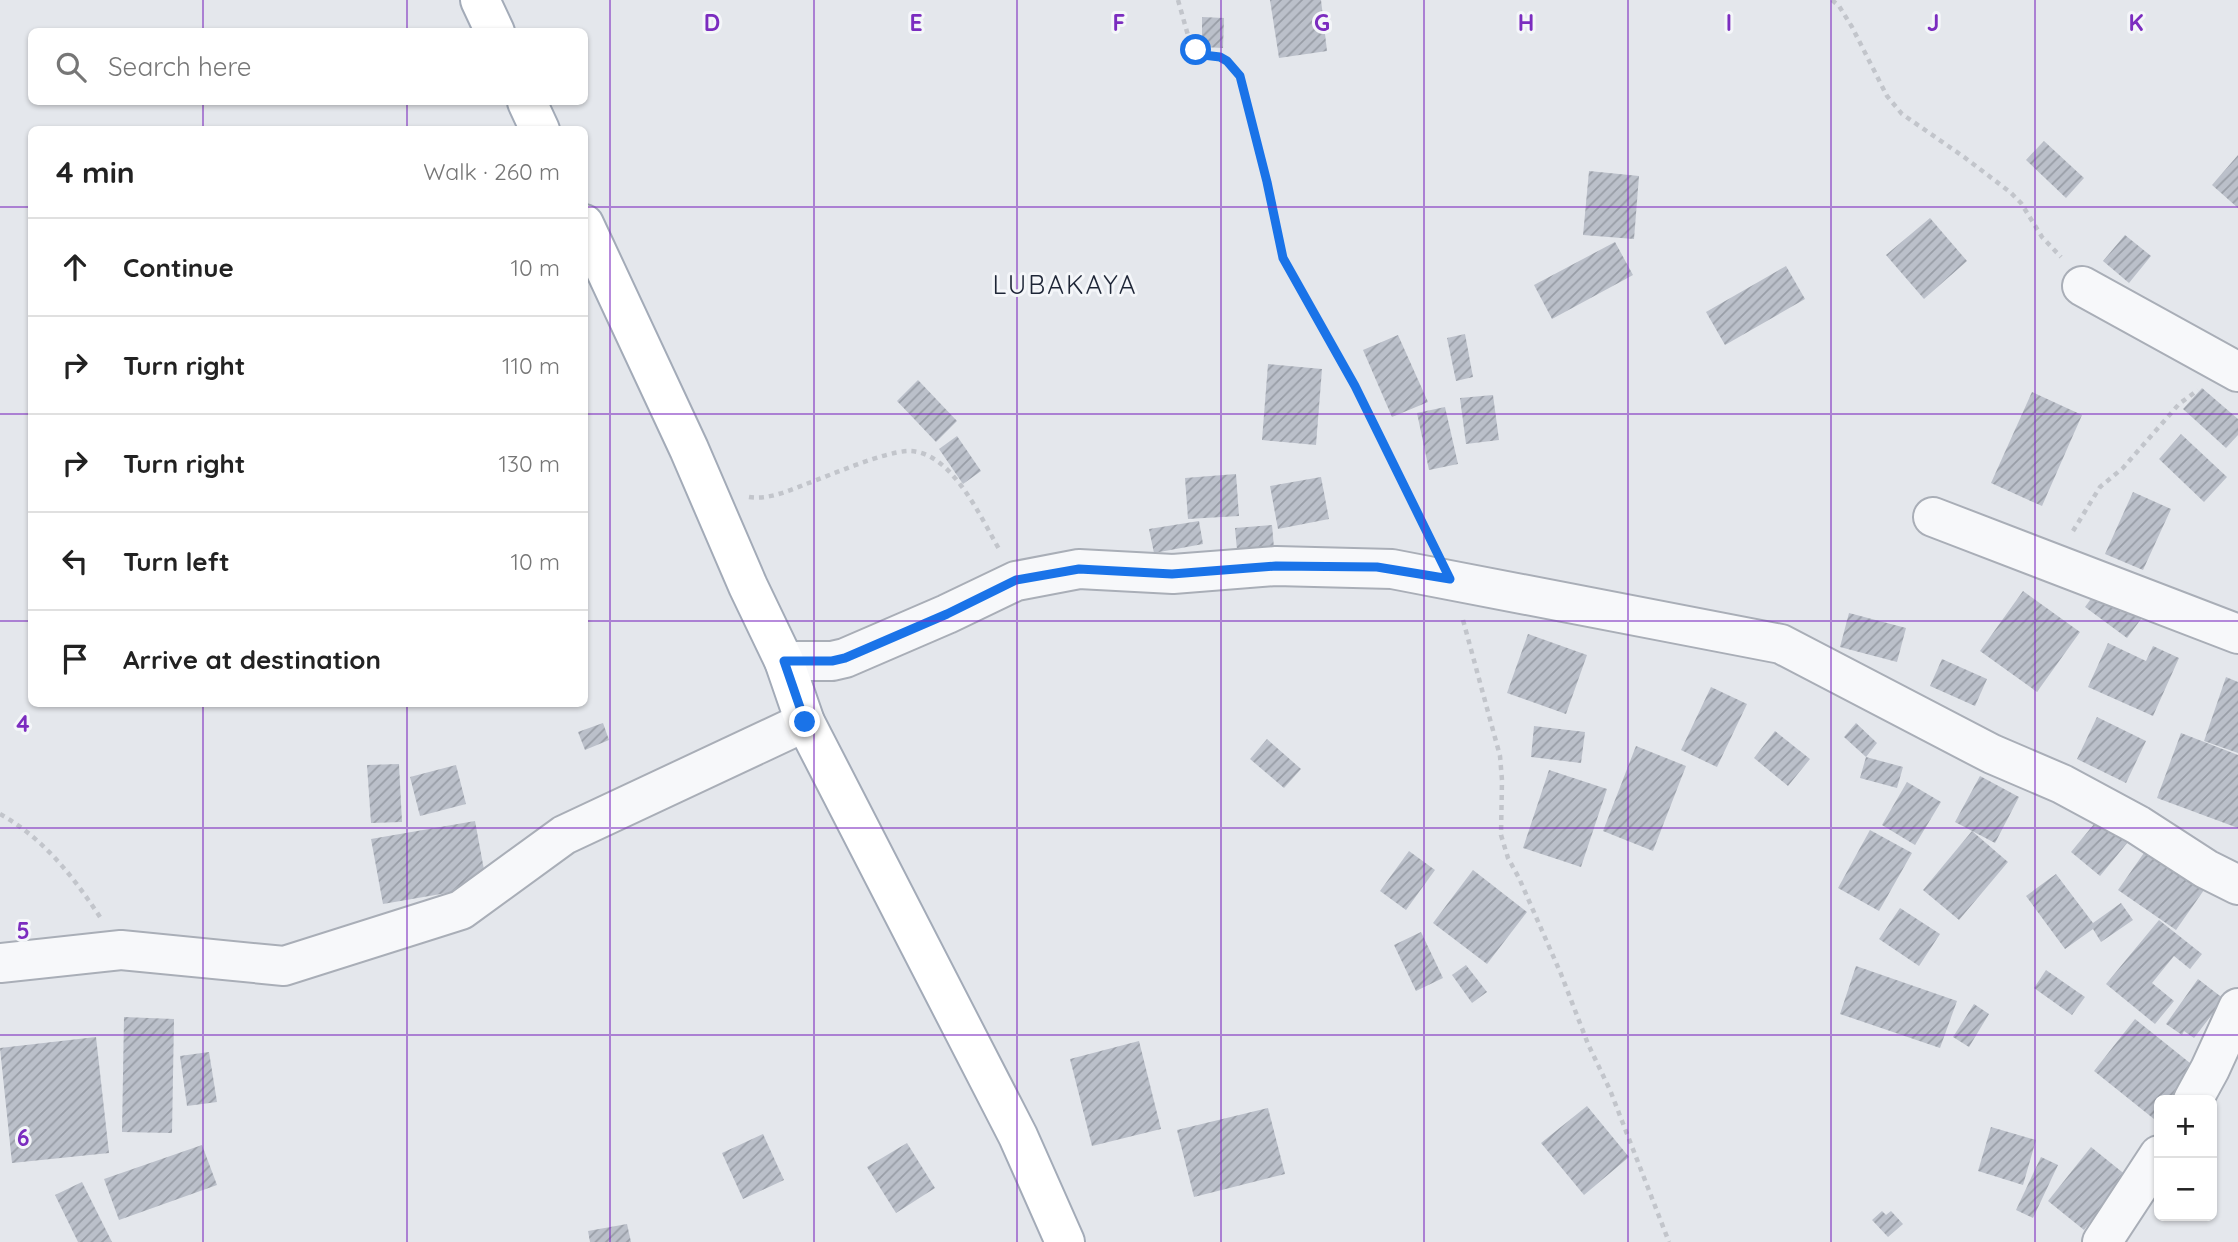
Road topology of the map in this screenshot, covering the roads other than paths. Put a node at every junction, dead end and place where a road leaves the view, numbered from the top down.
1 (480, 0) edge
2 (493, 28) edge
3 (528, 105) edge
4 (538, 126) edge
5 (588, 233) edge
6 (2082, 286) road end
7 (2234, 369) edge
8 (1933, 517) dead end
9 (2238, 634) edge
10 (784, 661) junction
11 (805, 722) junction
12 (2238, 886) edge
13 (0, 963) edge
14 (2238, 1008) edge
15 (2196, 1095) edge
16 (2157, 1158) edge
17 (1065, 1242) edge
18 (2102, 1242) edge

1 - 2 main road
3 - 4 main road
5 - 10 main road
6 - 7 street
8 - 9 street
10 - 11 main road
10 - 12 street
11 - 13 street
11 - 17 main road
14 - 15 street
16 - 18 street

